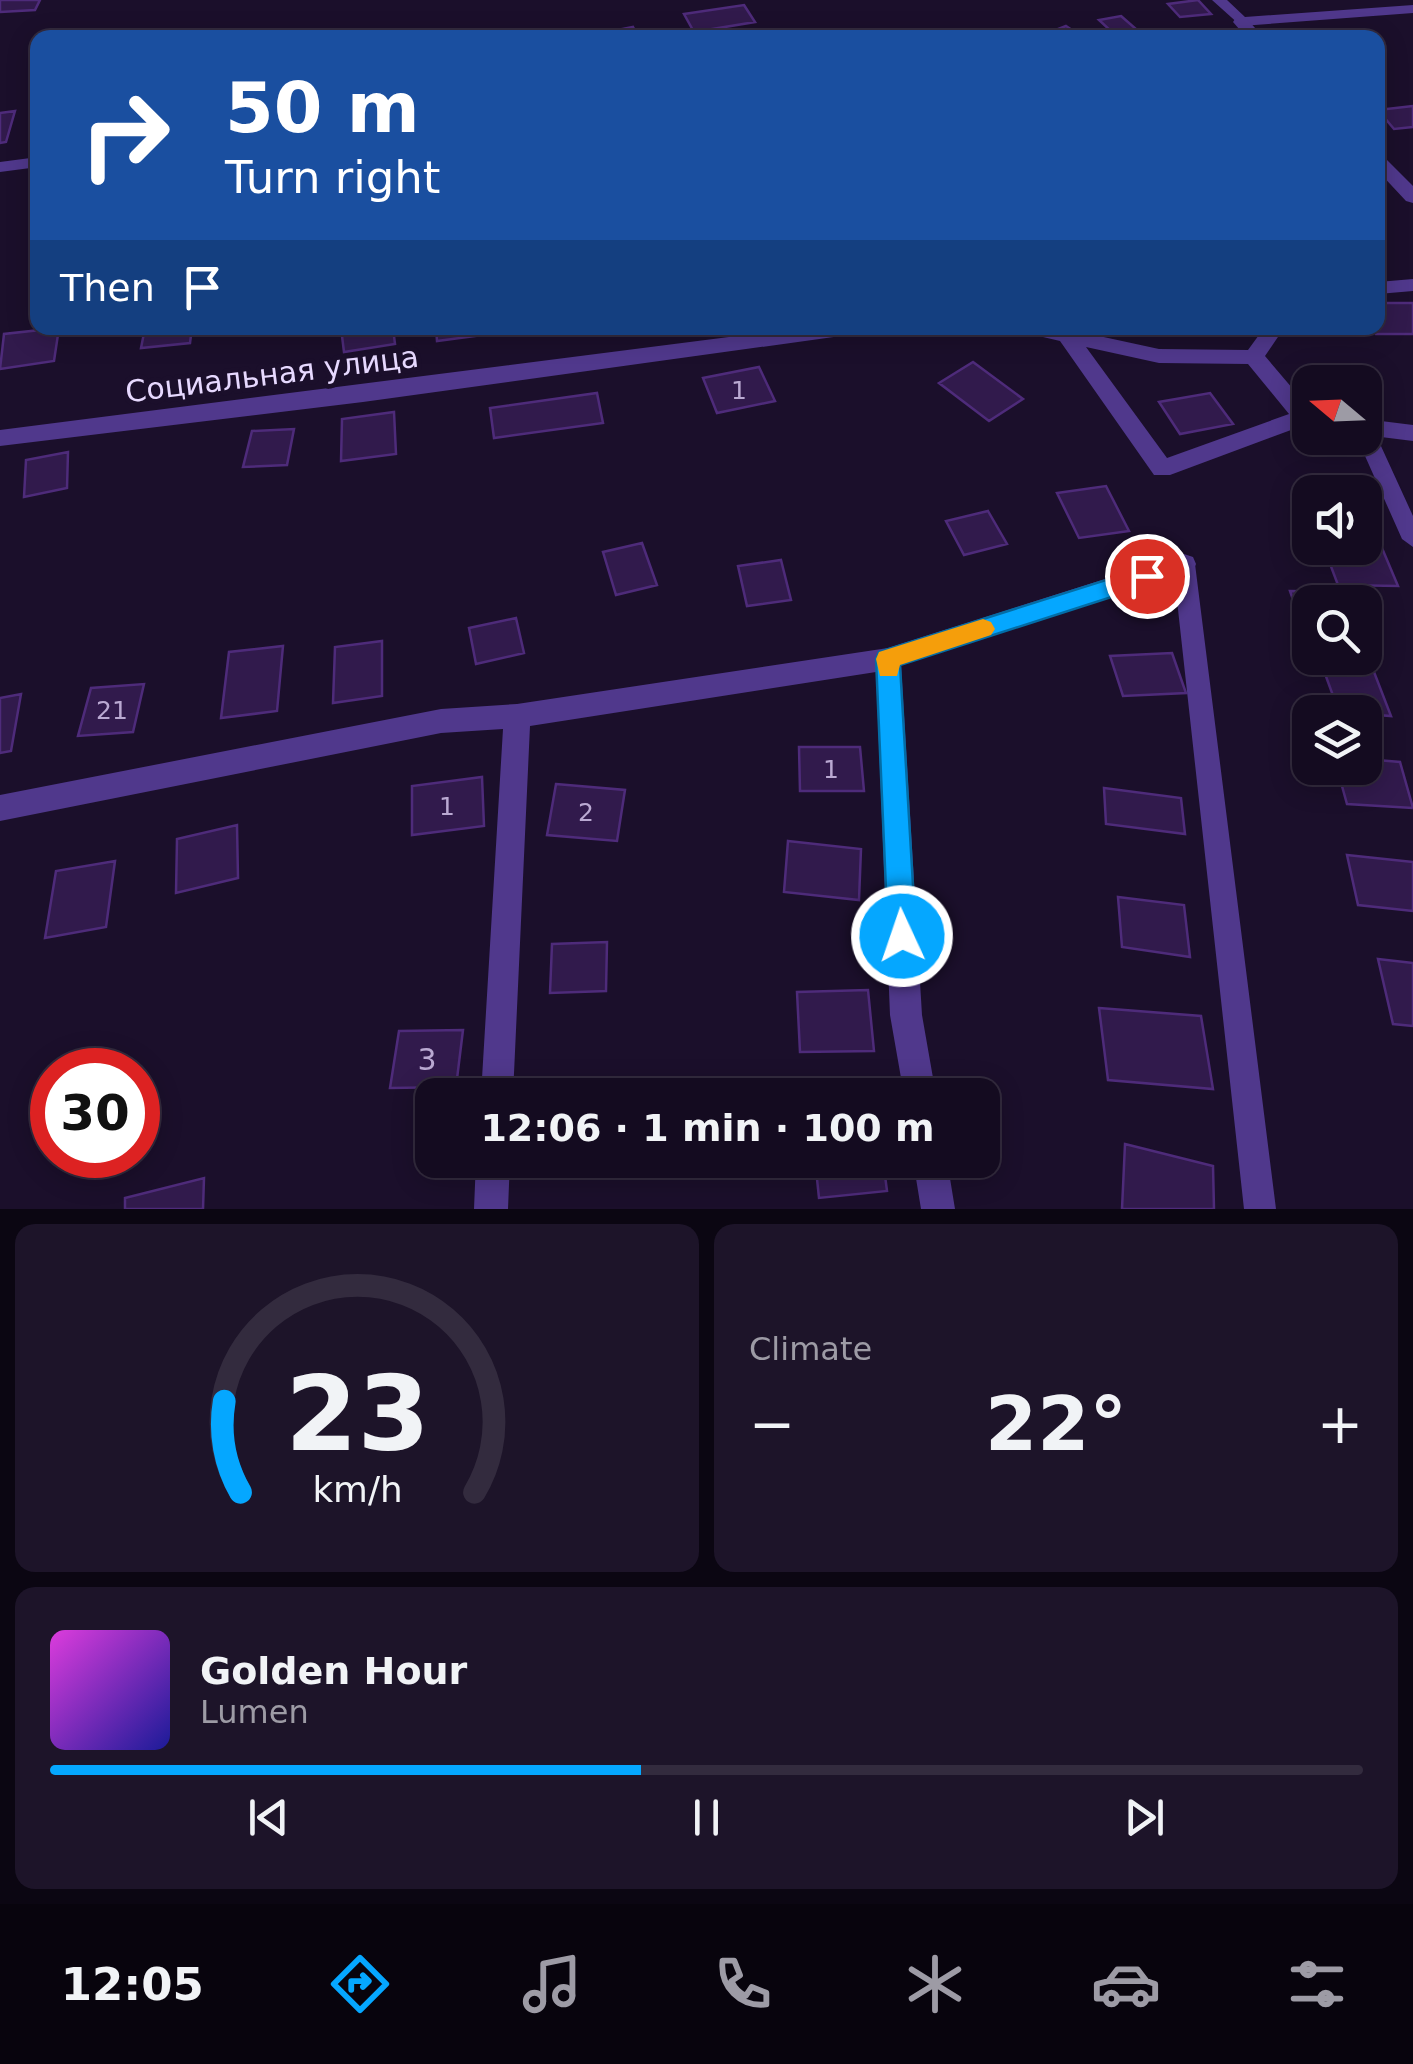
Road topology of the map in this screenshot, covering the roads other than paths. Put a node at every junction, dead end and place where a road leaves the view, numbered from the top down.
1 (1219, 0) edge
2 (1413, 9) edge
3 (1242, 22) junction
4 (1249, 30) edge
5 (30, 163) edge
6 (0, 168) edge
7 (1385, 168) edge
8 (1413, 197) edge
9 (1413, 285) edge
10 (1385, 287) edge
11 (796, 335) edge
12 (1063, 335) edge
13 (1139, 335) edge
14 (1269, 335) edge
15 (1067, 336) junction
16 (1160, 356) junction
17 (1254, 356) junction
18 (1292, 400) edge
19 (1292, 423) edge
20 (1382, 431) edge
21 (1413, 433) edge
22 (0, 438) edge
23 (1376, 455) edge
24 (1413, 540) edge
25 (1184, 564) joint
26 (888, 659) junction
27 (516, 716) junction
28 (0, 808) edge
29 (498, 1078) edge
30 (917, 1078) edge
31 (493, 1178) edge
32 (933, 1178) edge
33 (491, 1209) edge
34 (938, 1209) edge
35 (1260, 1209) edge

1 - 3 lane
2 - 3 lane
3 - 4 street
5 - 6 street
7 - 8 street
9 - 10 street
11 - 22 street, Социальная улица
12 - 15 street
13 - 16 street
14 - 17 street
15 - 16 street
15 - 19 street
16 - 17 street
17 - 18 street
20 - 21 street
23 - 24 lane
25 - 26 street
25 - 35 lane
26 - 27 street
26 - 30 street
27 - 28 street
27 - 29 street
31 - 33 street
32 - 34 street

